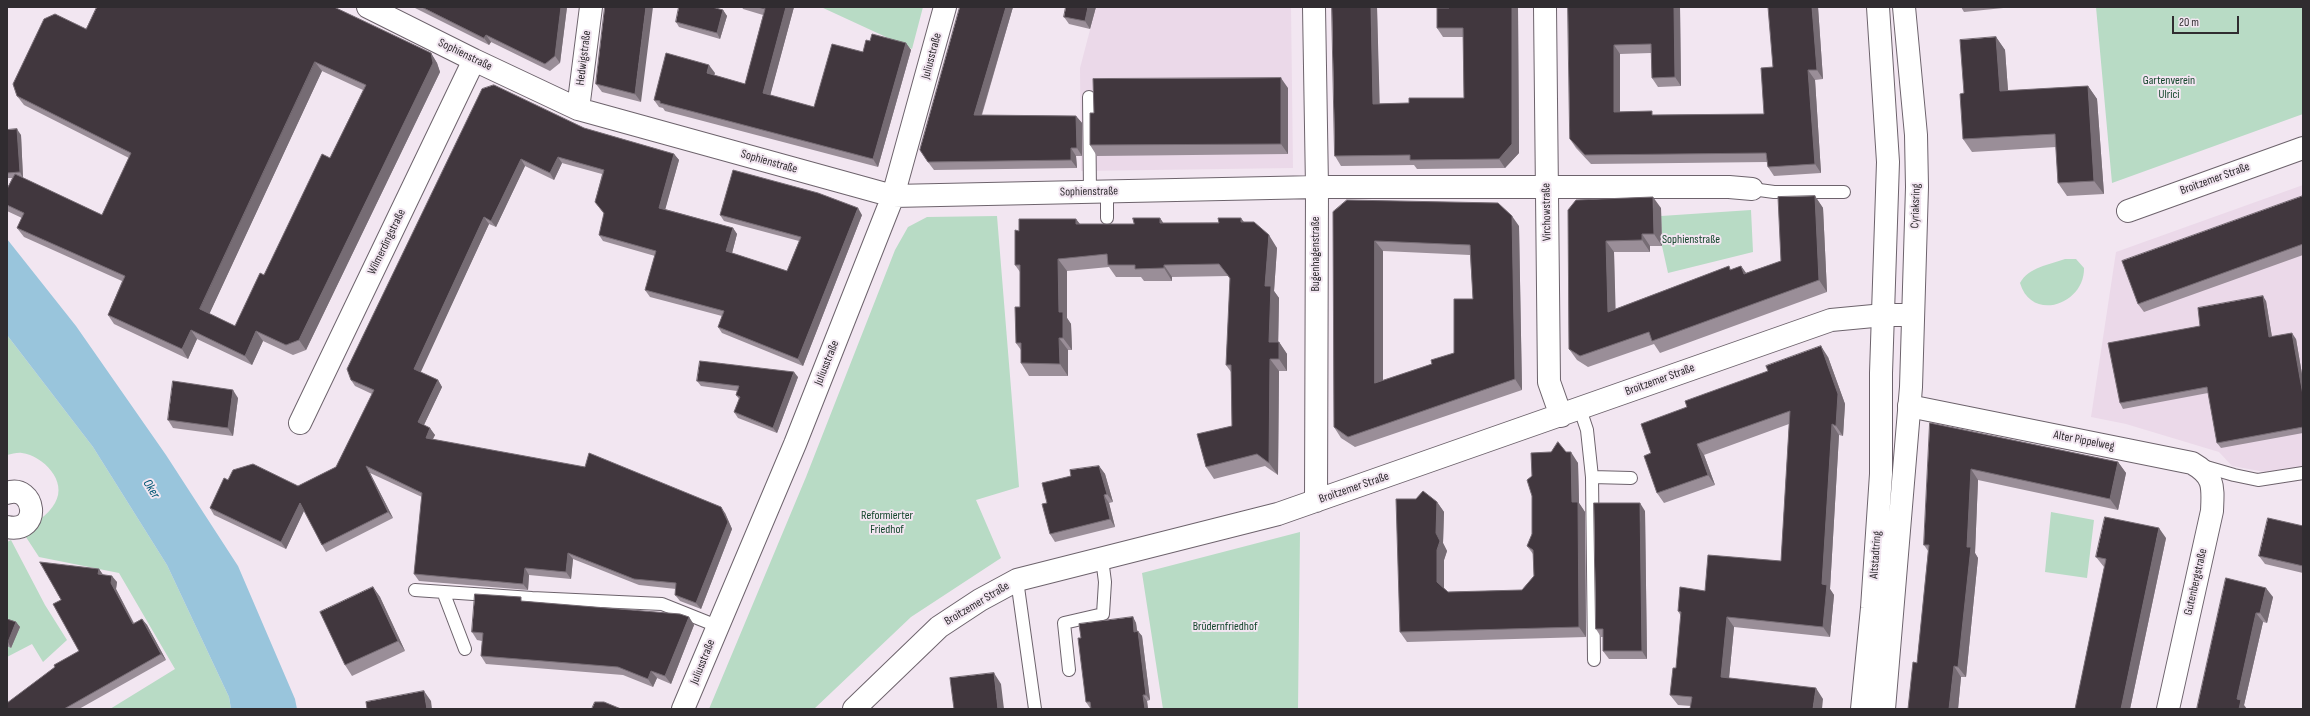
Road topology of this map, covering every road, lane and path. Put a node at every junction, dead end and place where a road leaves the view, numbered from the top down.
1 (368, 7) edge
2 (591, 7) edge
3 (945, 7) edge
4 (1314, 7) edge
5 (1545, 7) edge
6 (1878, 7) edge
7 (1904, 7) edge
8 (474, 60) junction
9 (1089, 97) dead end
10 (578, 109) junction
11 (2303, 148) edge
12 (1316, 186) junction
13 (1546, 186) junction
14 (1752, 189) joint
15 (1098, 192) junction
16 (1844, 192) dead end
17 (893, 196) junction
18 (2128, 211) dead end
19 (1107, 218) dead end
20 (1884, 315) junction
21 (1913, 315) junction
22 (1909, 406) junction
23 (1570, 412) junction
24 (300, 423) dead end
25 (2192, 463) junction
26 (2303, 473) edge
27 (1592, 477) junction
28 (1632, 478) dead end
29 (7, 493) edge
30 (1316, 501) junction
31 (7, 528) edge
32 (1102, 559) junction
33 (1018, 580) junction
34 (414, 590) dead end
35 (444, 594) junction
36 (718, 626) junction
37 (465, 649) dead end
38 (1594, 660) dead end
39 (1069, 670) dead end
40 (683, 709) edge
41 (854, 709) edge
42 (1035, 709) edge
43 (1862, 709) edge
44 (1884, 709) edge
45 (2168, 709) edge

1 - 8 street, Sophienstraße
2 - 10 street, Hedwigstraße
3 - 17 street, Juliusstraße
4 - 12 street, Bugenhagenstraße
5 - 13 street, Virchowstraße
6 - 20 street
7 - 21 street, Cyriaksring
8 - 10 street, Sophienstraße
8 - 24 street, Wilmerdingstraße
9 - 15 lane
10 - 17 street, Sophienstraße
11 - 18 street, Broitzemer Straße
12 - 13 street, Sophienstraße
12 - 15 street, Sophienstraße
12 - 30 street, Bugenhagenstraße
13 - 14 street, Sophienstraße
13 - 23 street, Virchowstraße
14 - 16 lane, Sophienstraße
15 - 17 street, Sophienstraße
15 - 19 lane
17 - 36 street, Juliusstraße
20 - 21 street, Broitzemer Straße
20 - 23 street, Broitzemer Straße
20 - 43 street, Altstadtring
21 - 22 street, Cyriaksring
22 - 25 street, Alter Pippelweg
22 - 44 street, Altstadtring
23 - 27 lane
23 - 30 street, Broitzemer Straße
25 - 26 lane, Alter Pippelweg
25 - 45 street, Gutenbergstraße
27 - 28 lane
27 - 38 lane
29 - 31 street
30 - 32 street, Broitzemer Straße
32 - 33 street, Broitzemer Straße
32 - 39 lane
33 - 41 street, Broitzemer Straße
33 - 42 lane
34 - 35 lane
35 - 36 lane
35 - 37 lane
36 - 40 street, Juliusstraße

